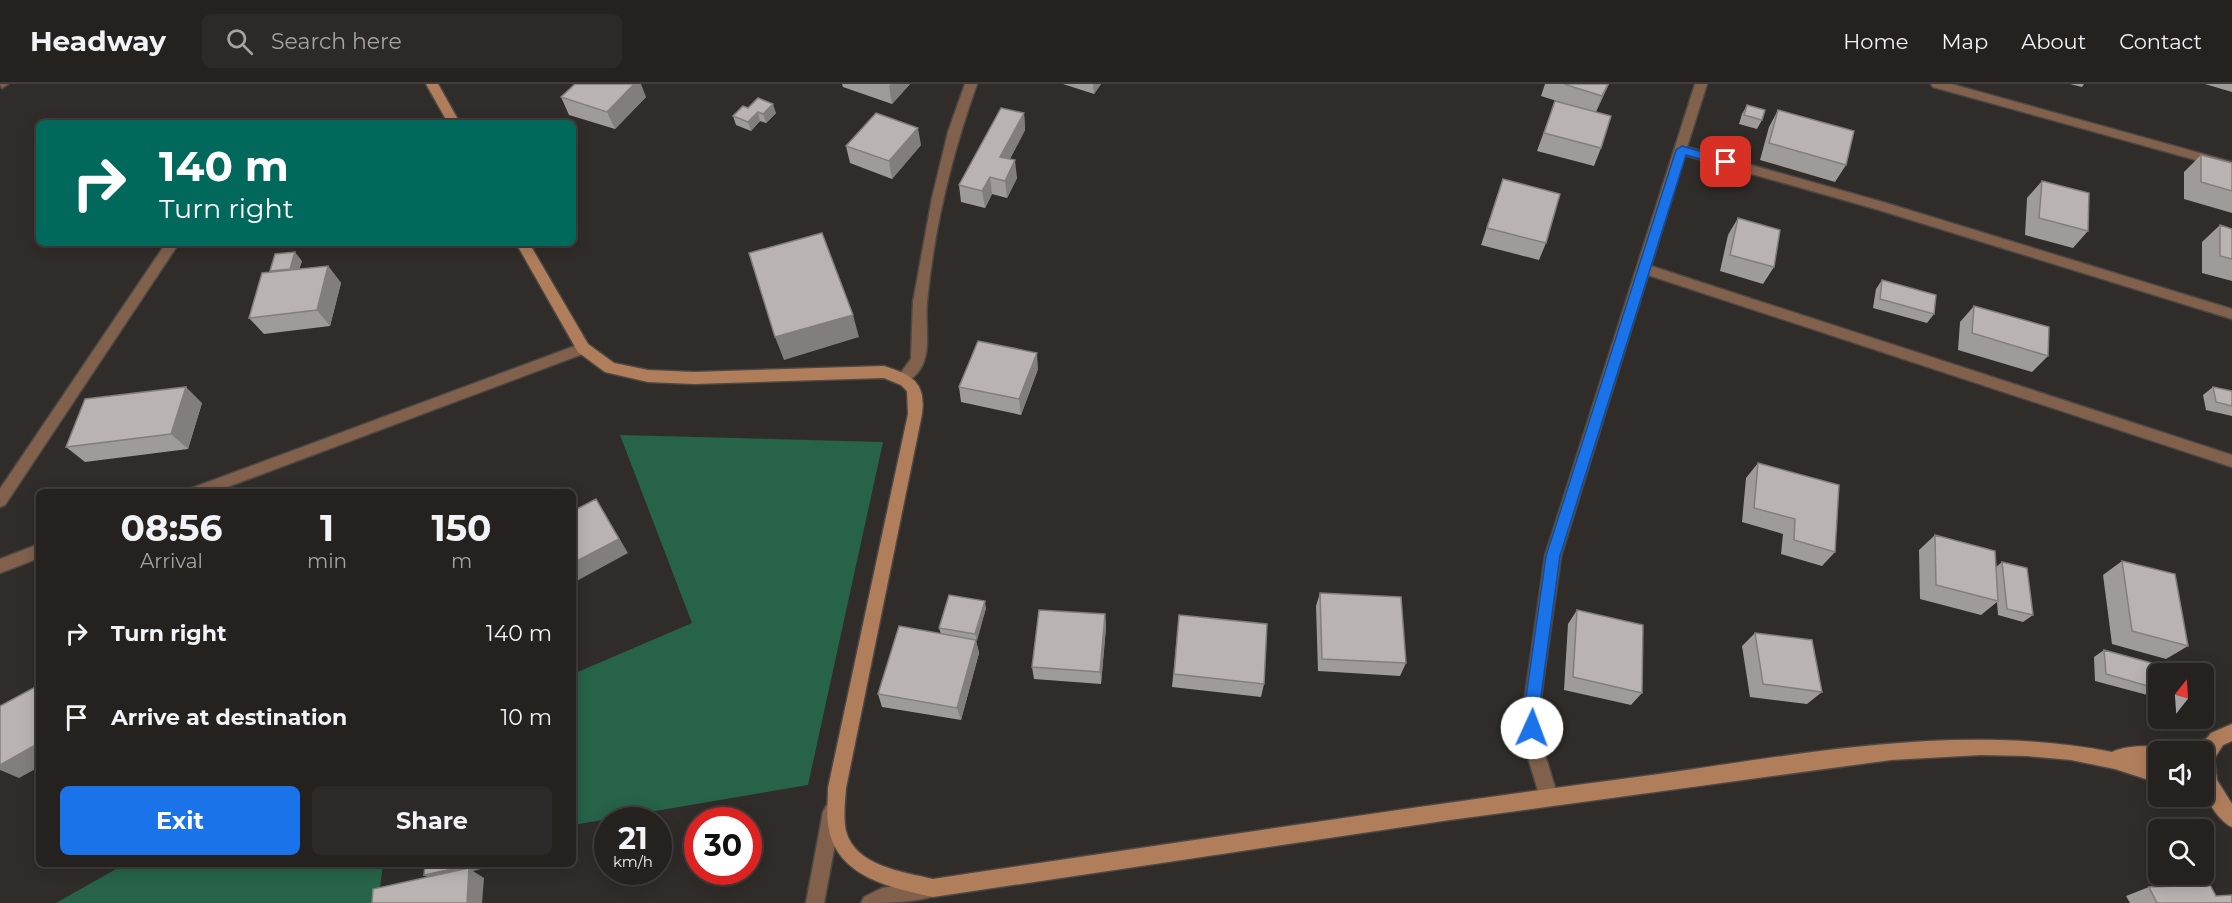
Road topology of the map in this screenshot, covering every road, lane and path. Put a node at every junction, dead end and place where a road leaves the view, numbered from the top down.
1 (432, 84) edge
2 (970, 84) edge
3 (1701, 84) edge
4 (1937, 84) edge
5 (452, 120) edge
6 (1682, 150) junction
7 (2232, 165) edge
8 (172, 246) edge
9 (524, 246) edge
10 (1645, 269) junction
11 (2232, 314) edge
12 (583, 348) junction
13 (904, 378) junction
14 (2232, 461) edge
15 (205, 489) edge
16 (0, 501) edge
17 (36, 552) edge
18 (0, 566) edge
19 (2232, 732) edge
20 (2214, 741) edge
21 (2148, 755) edge
22 (2092, 757) junction
23 (2148, 772) edge
24 (837, 788) junction
25 (1549, 797) junction
26 (2214, 800) edge
27 (2232, 818) edge
28 (933, 888) junction
29 (815, 903) edge
30 (870, 903) edge

1 - 5 street
2 - 13 street
3 - 6 street
4 - 7 street
6 - 10 street
6 - 11 street
8 - 16 street
9 - 12 street
10 - 14 street
10 - 25 street
12 - 13 street
12 - 15 street
13 - 24 street
17 - 18 street
19 - 20 street
21 - 22 street
22 - 23 street
22 - 25 street
24 - 28 street
24 - 29 street
25 - 28 street
26 - 27 street
28 - 30 street

